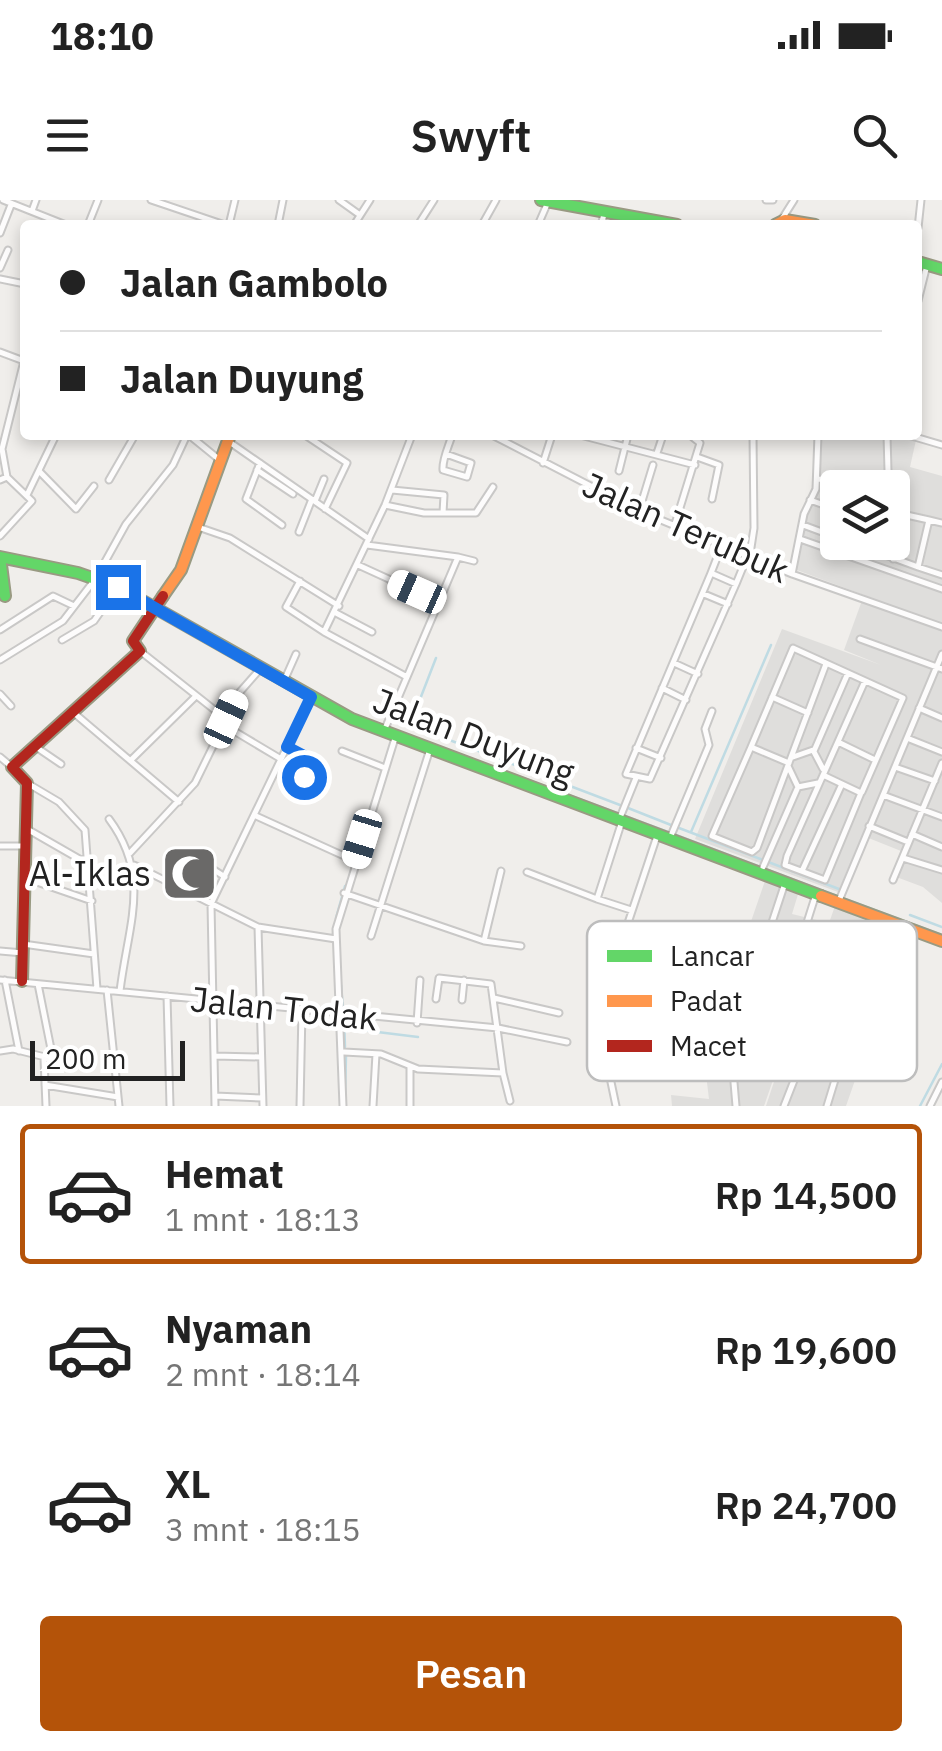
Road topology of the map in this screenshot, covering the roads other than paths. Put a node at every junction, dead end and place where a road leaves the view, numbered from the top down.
1 (3, 200) edge
2 (36, 200) edge
3 (151, 200) edge
4 (339, 200) edge
5 (370, 200) edge
6 (544, 201) edge
7 (574, 203) edge
8 (10, 205) junction
9 (32, 211) junction
10 (605, 211) junction
11 (360, 216) junction
12 (48, 220) edge
13 (212, 220) edge
14 (357, 220) edge
15 (602, 220) edge
16 (631, 220) edge
17 (0, 233) edge
18 (8, 250) dead end
19 (922, 264) edge
20 (0, 268) edge
21 (942, 268) edge
22 (20, 378) edge
23 (54, 440) edge
24 (132, 440) edge
25 (185, 440) edge
26 (194, 440) edge
27 (228, 440) edge
28 (231, 440) edge
29 (312, 440) edge
30 (410, 440) edge
31 (450, 440) edge
32 (503, 440) edge
33 (512, 440) edge
34 (550, 440) edge
35 (597, 440) edge
36 (627, 440) edge
37 (661, 440) edge
38 (698, 440) edge
39 (752, 440) edge
40 (818, 440) edge
41 (887, 440) edge
42 (511, 444) junction
43 (625, 448) junction
44 (657, 453) junction
45 (446, 454) junction
46 (221, 461) junction
47 (696, 461) junction
48 (543, 463) junction
49 (654, 464) dead end
50 (259, 466) junction
51 (1, 467) edge
52 (888, 470) edge
53 (619, 471) dead end
54 (39, 472) junction
55 (3, 478) edge
56 (324, 479) dead end
57 (818, 479) joint
58 (108, 480) dead end
59 (280, 481) junction
60 (94, 486) dead end
61 (492, 487) dead end
62 (392, 490) junction
63 (27, 494) junction
64 (293, 494) dead end
65 (712, 498) dead end
66 (313, 500) junction
67 (810, 500) junction
68 (820, 504) edge
69 (386, 505) junction
70 (326, 509) junction
71 (639, 511) junction
72 (443, 514) junction
73 (910, 516) edge
74 (929, 520) junction
75 (942, 521) edge
76 (676, 524) junction
77 (802, 525) junction
78 (197, 526) junction
79 (282, 526) dead end
80 (299, 532) dead end
81 (820, 532) edge
82 (0, 536) edge
83 (800, 539) junction
84 (368, 542) junction
85 (720, 550) dead end
86 (748, 556) junction
87 (0, 557) edge
88 (458, 558) junction
89 (474, 560) dead end
90 (897, 560) edge
91 (358, 565) junction
92 (918, 567) junction
93 (712, 573) junction
94 (792, 574) junction
95 (942, 575) edge
96 (96, 578) junction
97 (300, 581) junction
98 (736, 584) junction
99 (118, 587) junction
100 (942, 589) edge
101 (704, 594) junction
102 (5, 596) dead end
103 (439, 602) junction
104 (728, 604) junction
105 (74, 607) junction
106 (158, 609) junction
107 (337, 610) junction
108 (942, 627) edge
109 (0, 630) edge
110 (324, 632) junction
111 (372, 632) dead end
112 (860, 639) dead end
113 (62, 640) dead end
114 (140, 651) junction
115 (296, 654) dead end
116 (942, 654) edge
117 (0, 660) edge
118 (674, 663) junction
119 (826, 664) junction
120 (261, 668) junction
121 (939, 668) edge
122 (848, 673) junction
123 (698, 674) junction
124 (407, 678) junction
125 (284, 681) junction
126 (865, 681) junction
127 (662, 688) junction
128 (0, 694) edge
129 (196, 696) junction
130 (311, 697) junction
131 (772, 697) junction
132 (686, 700) junction
133 (11, 706) dead end
134 (919, 708) junction
135 (712, 710) dead end
136 (74, 713) junction
137 (808, 713) junction
138 (942, 718) edge
139 (225, 722) junction
140 (390, 733) junction
141 (907, 738) junction
142 (838, 742) junction
143 (36, 747) junction
144 (287, 747) junction
145 (751, 747) junction
146 (635, 748) junction
147 (430, 749) junction
148 (342, 750) dead end
149 (814, 752) junction
150 (942, 752) edge
151 (0, 757) edge
152 (661, 758) junction
153 (132, 760) junction
154 (282, 760) junction
155 (875, 760) junction
156 (788, 763) junction
157 (942, 763) edge
158 (61, 764) dead end
159 (895, 767) junction
160 (12, 768) junction
161 (384, 768) junction
162 (823, 775) junction
163 (304, 777) dead end
164 (636, 778) junction
165 (935, 781) junction
166 (27, 783) junction
167 (842, 784) junction
168 (798, 787) junction
169 (861, 793) junction
170 (883, 795) junction
171 (180, 802) junction
172 (922, 810) junction
173 (256, 816) junction
174 (942, 817) edge
175 (108, 818) dead end
176 (620, 820) junction
177 (869, 826) junction
178 (27, 829) junction
179 (658, 834) junction
180 (670, 838) junction
181 (910, 838) junction
182 (0, 846) edge
183 (25, 846) junction
184 (942, 847) edge
185 (130, 853) junction
186 (188, 853) dead end
187 (903, 858) junction
188 (354, 861) junction
189 (88, 864) junction
190 (134, 865) junction
191 (763, 867) junction
192 (942, 870) edge
193 (501, 871) dead end
194 (802, 871) junction
195 (527, 872) dead end
196 (225, 876) junction
197 (25, 878) junction
198 (894, 880) dead end
199 (785, 882) junction
200 (344, 893) junction
201 (816, 894) junction
202 (598, 898) junction
203 (92, 901) junction
204 (838, 903) junction
205 (211, 904) junction
206 (378, 904) junction
207 (632, 910) junction
208 (875, 916) junction
209 (628, 921) edge
210 (772, 921) edge
211 (807, 921) edge
212 (873, 921) edge
213 (889, 921) edge
214 (258, 927) junction
215 (917, 931) edge
216 (371, 936) dead end
217 (336, 939) junction
218 (484, 940) junction
219 (942, 940) edge
220 (521, 946) dead end
221 (24, 948) junction
222 (0, 951) edge
223 (94, 954) junction
224 (2, 980) edge
225 (420, 980) dead end
226 (464, 980) junction
227 (22, 981) junction
228 (38, 984) junction
229 (98, 989) junction
230 (107, 990) junction
231 (120, 991) junction
232 (167, 996) junction
233 (214, 998) junction
234 (494, 998) junction
235 (436, 999) dead end
236 (462, 1000) dead end
237 (262, 1006) junction
238 (302, 1010) junction
239 (559, 1013) dead end
240 (342, 1014) junction
241 (417, 1024) junction
242 (498, 1028) junction
243 (567, 1042) dead end
244 (0, 1051) edge
245 (20, 1051) junction
246 (344, 1052) junction
247 (376, 1053) junction
248 (214, 1056) junction
249 (263, 1057) junction
250 (44, 1059) junction
251 (410, 1067) junction
252 (504, 1072) junction
253 (611, 1081) edge
254 (733, 1081) edge
255 (794, 1081) edge
256 (835, 1081) edge
257 (942, 1082) edge
258 (45, 1085) junction
259 (215, 1096) junction
260 (118, 1097) junction
261 (510, 1101) dead end
262 (263, 1102) edge
263 (46, 1106) edge
264 (119, 1106) edge
265 (170, 1106) edge
266 (215, 1106) edge
267 (300, 1106) edge
268 (343, 1106) edge
269 (373, 1106) edge
270 (410, 1106) edge
271 (616, 1106) edge
272 (736, 1106) edge
273 (784, 1106) edge
274 (827, 1106) edge
275 (930, 1106) edge

1 - 8 street
2 - 9 street
3 - 13 street
4 - 11 street
5 - 11 street
6 - 7 street
7 - 10 street
8 - 9 street
8 - 17 street
9 - 12 street
10 - 15 street
10 - 16 street
11 - 14 street
18 - 20 street
19 - 21 street
22 - 51 street
23 - 54 street
24 - 58 street
25 - 96 street
26 - 46 street
27 - 46 street
28 - 50 street
29 - 70 street
30 - 62 street
31 - 45 street
32 - 42 street, Jalan Terubuk
33 - 42 street
34 - 48 street
35 - 43 street
36 - 43 street
37 - 44 street
38 - 47 street
39 - 86 street
40 - 57 street
41 - 52 street
42 - 48 street, Jalan Terubuk
43 - 44 street
43 - 53 street
44 - 47 street
45 - 45 street
46 - 78 street
47 - 65 street
47 - 76 street
48 - 71 street, Jalan Terubuk
49 - 71 street
50 - 59 street
50 - 79 street
51 - 55 street
54 - 60 street
54 - 63 street
55 - 63 street
56 - 66 street
57 - 67 street
59 - 64 street
59 - 66 street
61 - 72 street
62 - 69 street
62 - 72 street
63 - 82 street
66 - 70 street
66 - 80 street
67 - 68 street
67 - 77 street
69 - 72 street
69 - 84 street
70 - 84 street
71 - 76 street, Jalan Terubuk
73 - 74 street
74 - 75 street
74 - 92 street
76 - 86 street, Jalan Terubuk
77 - 81 street
77 - 83 street
78 - 97 street
78 - 106 street
83 - 94 street
83 - 100 street
84 - 88 street
84 - 91 street
85 - 93 street
86 - 94 street, Jalan Terubuk
86 - 98 street
87 - 96 street, Jalan Duyung
87 - 102 street
88 - 89 street
88 - 103 street
90 - 92 street
91 - 103 street
91 - 107 street
92 - 95 street
93 - 98 street
93 - 101 street
94 - 108 street, Jalan Terubuk
96 - 99 street, Jalan Duyung
96 - 105 street
97 - 107 street
97 - 110 street
98 - 104 street
99 - 106 street, Jalan Duyung
99 - 113 street
101 - 104 street
101 - 118 street
103 - 124 street
104 - 123 street
105 - 109 street
105 - 117 street
106 - 114 street
106 - 120 street, Jalan Duyung
107 - 110 street
107 - 111 street
110 - 124 street
112 - 121 street
114 - 129 street
114 - 136 street
115 - 125 street
116 - 121 street
118 - 123 street
118 - 127 street
119 - 122 street
119 - 131 street
119 - 137 street
120 - 125 street, Jalan Duyung
120 - 139 street
121 - 134 street
122 - 126 street
122 - 149 street
123 - 132 street
124 - 140 street
125 - 130 street, Jalan Duyung
126 - 142 street
126 - 155 street
127 - 132 street
127 - 146 street
128 - 133 street
129 - 139 street
129 - 153 street
130 - 140 street, Jalan Duyung
130 - 144 street
131 - 137 street
131 - 145 street
132 - 152 street
134 - 138 street
134 - 141 street
135 - 180 street
136 - 143 street
136 - 153 street
137 - 156 street
139 - 154 street
139 - 171 street
140 - 147 street, Jalan Duyung
140 - 161 street
141 - 150 street
141 - 159 street
142 - 155 street
142 - 162 street
143 - 158 street
143 - 160 street
144 - 154 street
144 - 163 street
145 - 156 street
145 - 156 street
146 - 152 street
146 - 164 street
147 - 176 street, Jalan Duyung
147 - 206 street
148 - 161 street
149 - 156 street
149 - 162 street
151 - 160 street
152 - 164 street
153 - 171 street
154 - 173 street
155 - 169 street
156 - 168 street
157 - 165 street
159 - 165 street
159 - 170 street
160 - 166 street
161 - 188 street
162 - 167 street
162 - 168 street
162 - 194 street
164 - 176 street
165 - 172 street
166 - 178 street
166 - 189 street
167 - 169 street
167 - 194 street
168 - 191 street
169 - 194 street
170 - 172 street
170 - 177 street
171 - 185 street
172 - 174 street
172 - 181 street
173 - 188 street
173 - 196 street
175 - 185 street
176 - 179 street, Jalan Duyung
176 - 202 street
177 - 181 street
177 - 204 street
178 - 183 street
178 - 189 street
179 - 180 street, Jalan Duyung
179 - 207 street
180 - 191 street, Jalan Duyung
181 - 184 street
181 - 187 street
182 - 183 street
183 - 197 street
185 - 190 street
186 - 196 street
187 - 192 street
187 - 198 street
188 - 200 street
189 - 203 street
190 - 205 street
190 - 231 street
191 - 199 street, Jalan Duyung
193 - 218 street
195 - 202 street
196 - 205 street
197 - 203 street
197 - 221 street
199 - 201 street, Jalan Duyung
199 - 210 street
200 - 206 street
200 - 217 street
201 - 204 street, Jalan Duyung
201 - 211 street
202 - 207 street
203 - 223 street
204 - 208 street, Jalan Duyung
205 - 214 street
205 - 233 street
206 - 216 street
206 - 218 street
207 - 209 street
208 - 212 street
208 - 213 street, Jalan Duyung
214 - 217 street
214 - 237 street
215 - 219 street, Jalan Duyung
217 - 240 street
218 - 220 street
221 - 222 street
221 - 223 street
221 - 227 street
223 - 229 street
224 - 227 street, Jalan Todak
224 - 245 street
225 - 241 street
226 - 234 street
226 - 235 street
226 - 236 street
227 - 228 street, Jalan Todak
228 - 229 street, Jalan Todak
228 - 250 street
229 - 230 street, Jalan Todak
230 - 231 street, Jalan Todak
230 - 260 street
231 - 232 street, Jalan Todak
232 - 233 street, Jalan Todak
232 - 265 street
233 - 237 street, Jalan Todak
233 - 248 street
234 - 239 street
234 - 242 street
237 - 238 street, Jalan Todak
237 - 249 street
238 - 240 street, Jalan Todak
238 - 267 street
240 - 241 street, Jalan Todak
240 - 246 street
241 - 242 street, Jalan Todak
242 - 243 street, Jalan Todak
242 - 252 street
244 - 245 street
245 - 250 street
246 - 247 street
246 - 268 street
247 - 251 street
247 - 269 street
248 - 249 street
248 - 259 street
249 - 262 street
250 - 258 street
251 - 252 street
251 - 270 street
252 - 261 street
253 - 271 street
254 - 272 street
255 - 273 street
256 - 274 street
257 - 275 street
258 - 260 street
258 - 263 street
259 - 262 street
259 - 266 street
260 - 264 street

